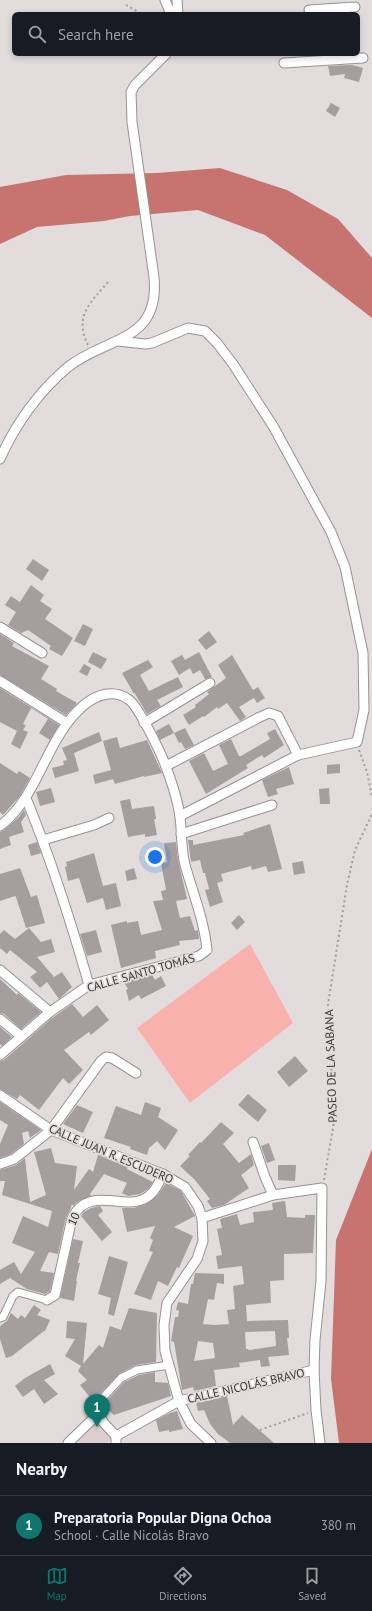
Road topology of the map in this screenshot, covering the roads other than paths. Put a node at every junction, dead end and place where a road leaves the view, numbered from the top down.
1 (165, 0) edge
2 (177, 0) edge
3 (308, 0) edge
4 (355, 7) dead end
5 (170, 12) edge
6 (178, 12) edge
7 (309, 12) edge
8 (164, 56) edge
9 (314, 58) edge
10 (363, 58) dead end
11 (284, 63) dead end
12 (118, 341) junction
13 (0, 459) edge
14 (0, 628) edge
15 (42, 653) dead end
16 (0, 680) edge
17 (210, 684) dead end
18 (67, 723) junction
19 (144, 723) junction
20 (298, 755) junction
21 (166, 766) junction
22 (26, 798) junction
23 (272, 805) dead end
24 (180, 816) junction
25 (109, 818) dead end
26 (0, 826) edge
27 (181, 834) junction
28 (43, 840) junction
29 (0, 970) edge
30 (89, 986) junction
31 (50, 1012) junction
32 (0, 1019) edge
33 (21, 1036) junction
34 (0, 1055) edge
35 (136, 1073) dead end
36 (0, 1095) edge
37 (51, 1130) junction
38 (253, 1142) dead end
39 (0, 1164) edge
40 (163, 1174) junction
41 (273, 1196) junction
42 (202, 1218) junction
43 (47, 1300) joint
44 (0, 1318) edge
45 (169, 1365) junction
46 (314, 1370) junction
47 (179, 1401) junction
48 (98, 1413) junction
49 (116, 1439) edge
50 (68, 1443) edge
51 (211, 1443) edge
52 (320, 1443) edge

1 - 5 street
2 - 6 street
3 - 7 street
4 - 7 street
8 - 12 street
9 - 10 street
9 - 11 street
12 - 13 street
12 - 20 street
14 - 15 street
16 - 18 street
17 - 19 street
18 - 19 street
18 - 22 street
19 - 21 street
20 - 21 street
20 - 24 street
21 - 24 street
22 - 26 street
22 - 28 street
23 - 27 street
24 - 27 street
25 - 28 street
27 - 30 street, CALLE SANTO TOMÁS
28 - 30 street
29 - 31 street
30 - 31 street, CALLE SANTO TOMÁS
31 - 33 street, CALLE SANTO TOMÁS
32 - 33 street
33 - 34 street, CALLE SANTO TOMÁS
35 - 37 street
36 - 37 street, CALLE JUAN R. ESCUDERO
37 - 39 street
37 - 40 street, CALLE JUAN R. ESCUDERO
38 - 41 street
40 - 42 street, CALLE JUAN R. ESCUDERO
40 - 43 street, 10
41 - 42 street
41 - 46 street
42 - 45 street, CALLE JUAN R. ESCUDERO
43 - 44 street
45 - 47 street, CALLE JUAN R. ESCUDERO
45 - 48 street
46 - 47 street, CALLE NICOLÁS BRAVO
46 - 52 street
47 - 49 street, CALLE NICOLÁS BRAVO
47 - 51 street, CALLE JUAN R. ESCUDERO
48 - 49 street
48 - 50 street

